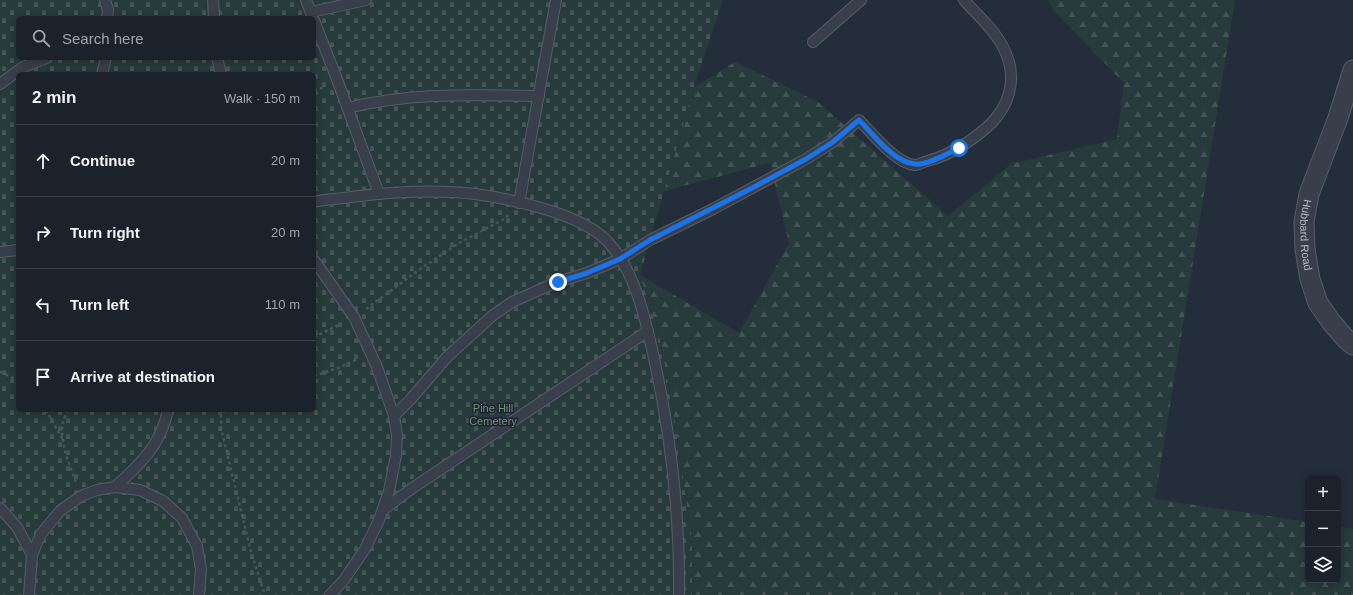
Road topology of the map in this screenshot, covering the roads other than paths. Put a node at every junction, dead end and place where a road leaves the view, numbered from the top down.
1 (105, 0) edge
2 (213, 0) edge
3 (306, 0) edge
4 (366, 0) edge
5 (556, 0) edge
6 (860, 0) edge
7 (964, 0) edge
8 (107, 16) edge
9 (214, 16) edge
10 (313, 16) edge
11 (316, 16) edge
12 (316, 25) edge
13 (813, 42) dead end
14 (42, 60) edge
15 (106, 60) edge
16 (218, 60) edge
17 (1353, 70) edge
18 (16, 72) edge
19 (16, 72) edge
20 (102, 72) edge
21 (221, 72) edge
22 (0, 84) edge
23 (539, 96) junction
24 (348, 108) junction
25 (379, 194) junction
26 (316, 202) edge
27 (519, 203) junction
28 (16, 250) edge
29 (0, 252) edge
30 (620, 259) junction
31 (316, 263) edge
32 (648, 331) junction
33 (1353, 345) edge
34 (168, 412) edge
35 (394, 416) junction
36 (115, 487) junction
37 (0, 508) edge
38 (383, 510) junction
39 (32, 555) junction
40 (29, 595) edge
41 (199, 595) edge
42 (330, 595) edge
43 (679, 595) edge

1 - 8 lane
2 - 9 lane
3 - 10 lane
4 - 11 lane
5 - 23 lane
6 - 13 lane
7 - 30 lane
12 - 24 lane
14 - 19 lane
15 - 20 lane
16 - 21 lane
17 - 33 street, Hubbard Road
18 - 22 lane
23 - 24 lane
23 - 27 lane
24 - 25 lane
25 - 26 lane
25 - 27 lane
27 - 30 lane
28 - 29 lane
30 - 32 lane
30 - 35 lane
31 - 35 lane
32 - 38 lane
32 - 43 lane
34 - 36 lane
35 - 38 lane
36 - 39 lane
36 - 41 lane
37 - 39 lane
38 - 42 lane
39 - 40 lane

